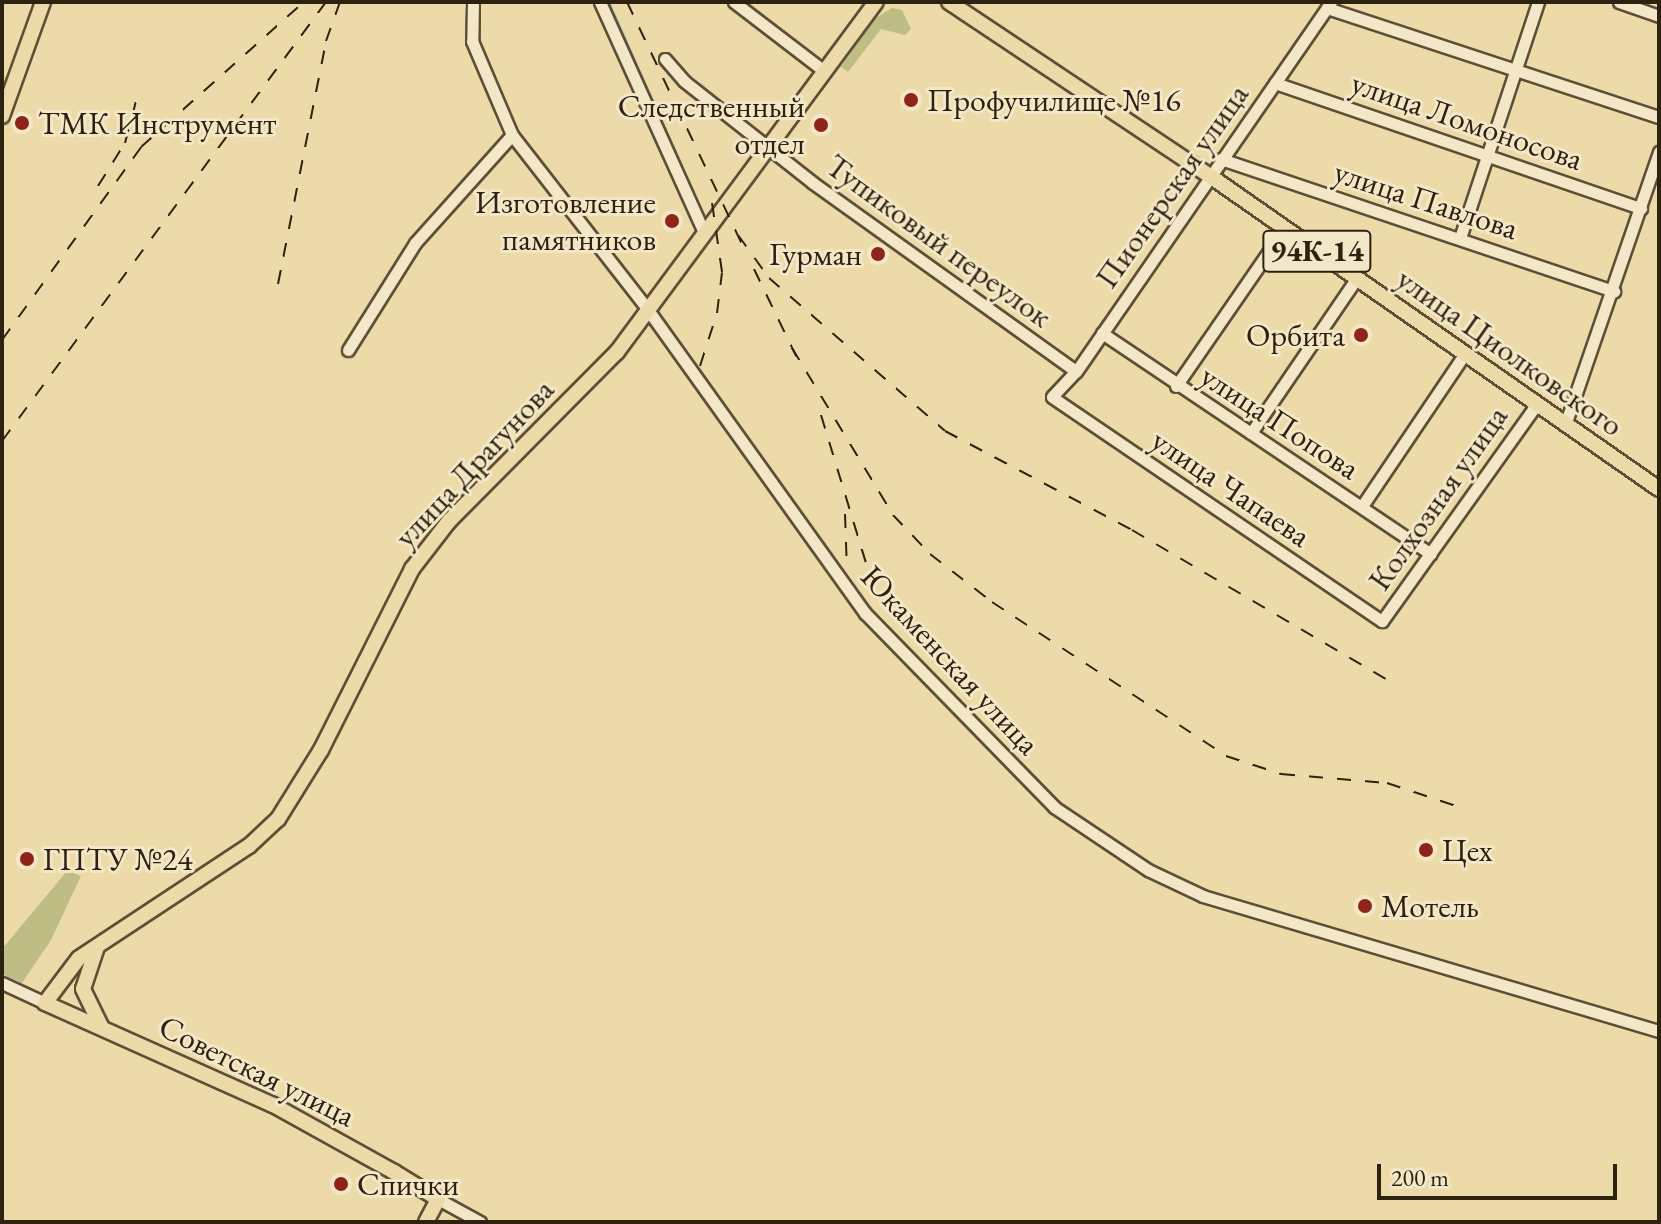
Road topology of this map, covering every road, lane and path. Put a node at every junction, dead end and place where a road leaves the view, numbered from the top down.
1 (35, 2) edge
2 (43, 2) edge
3 (473, 2) edge
4 (600, 2) edge
5 (734, 2) edge
6 (860, 2) edge
7 (876, 2) edge
8 (949, 2) edge
9 (965, 2) edge
10 (1538, 2) edge
11 (1619, 2) edge
12 (1329, 5) edge
13 (975, 14) junction
14 (1659, 16) edge
15 (849, 32) junction
16 (665, 59) dead end
17 (823, 70) junction
18 (1513, 70) junction
19 (1275, 83) junction
20 (2, 95) edge
21 (2, 116) edge
22 (1659, 117) edge
23 (512, 135) junction
24 (768, 145) junction
25 (1659, 152) edge
26 (1486, 155) junction
27 (1221, 159) junction
28 (1210, 176) junction
29 (1641, 208) junction
30 (1285, 228) junction
31 (704, 232) junction
32 (1460, 238) junction
33 (1356, 279) junction
34 (1614, 291) junction
35 (648, 310) junction
36 (1102, 333) junction
37 (348, 350) dead end
38 (1464, 355) junction
39 (1076, 371) junction
40 (1176, 386) junction
41 (1052, 397) joint
42 (1536, 405) junction
43 (1565, 425) junction
44 (1251, 433) junction
45 (1659, 489) edge
46 (1362, 506) junction
47 (1431, 554) junction
48 (1382, 621) joint
49 (99, 943) junction
50 (2, 983) edge
51 (45, 1003) junction
52 (103, 1029) junction
53 (1659, 1031) edge
54 (438, 1199) junction
55 (426, 1222) edge
56 (480, 1222) edge

1 - 20 main road
2 - 21 main road
3 - 23 street, Юкаменская улица
4 - 31 street
5 - 17 street
6 - 15 main road, улица Драгунова
7 - 15 main road, улица Драгунова
8 - 13 main road, улица Циолковского
9 - 13 main road, улица Циолковского
10 - 18 street
11 - 14 street
12 - 18 street
12 - 19 street, Пионерская улица
13 - 28 main road, улица Циолковского / 94К-14
15 - 17 main road, улица Драгунова
16 - 24 street, Тупиковый переулок
17 - 24 main road, улица Драгунова
18 - 22 street
18 - 26 street
19 - 26 street, улица Ломоносова
19 - 27 street, Пионерская улица
23 - 35 street, Юкаменская улица
23 - 37 street
24 - 31 main road, улица Драгунова
24 - 39 street, Тупиковый переулок
25 - 29 street
26 - 29 street, улица Ломоносова
26 - 32 street
27 - 28 street, Пионерская улица
27 - 32 street, улица Павлова
28 - 30 main road, улица Циолковского / 94К-14
28 - 36 street, Пионерская улица
29 - 34 street
30 - 33 main road, улица Циолковского / 94К-14
30 - 40 street
31 - 35 main road, улица Драгунова
32 - 34 street, улица Павлова
33 - 38 main road, улица Циолковского / 94К-14
33 - 44 street
34 - 43 street
35 - 49 main road, улица Драгунова
35 - 53 street, Юкаменская улица
36 - 39 street, Пионерская улица
36 - 40 street, улица Попова
38 - 42 main road, улица Циолковского / 94К-14
38 - 46 street
39 - 41 street, Пионерская улица
40 - 44 street, улица Попова
41 - 48 street, улица Чапаева
42 - 43 main road, улица Циолковского / 94К-14
42 - 47 street, Колхозная улица
43 - 45 main road, улица Циолковского / 94К-14
44 - 46 street, улица Попова
46 - 47 street, улица Попова
47 - 48 street, Колхозная улица
49 - 51 main road, улица Драгунова
49 - 52 main road
50 - 51 street, Советская улица
51 - 52 main road, Советская улица
52 - 54 main road, Советская улица
54 - 55 main road
54 - 56 street, Советская улица

